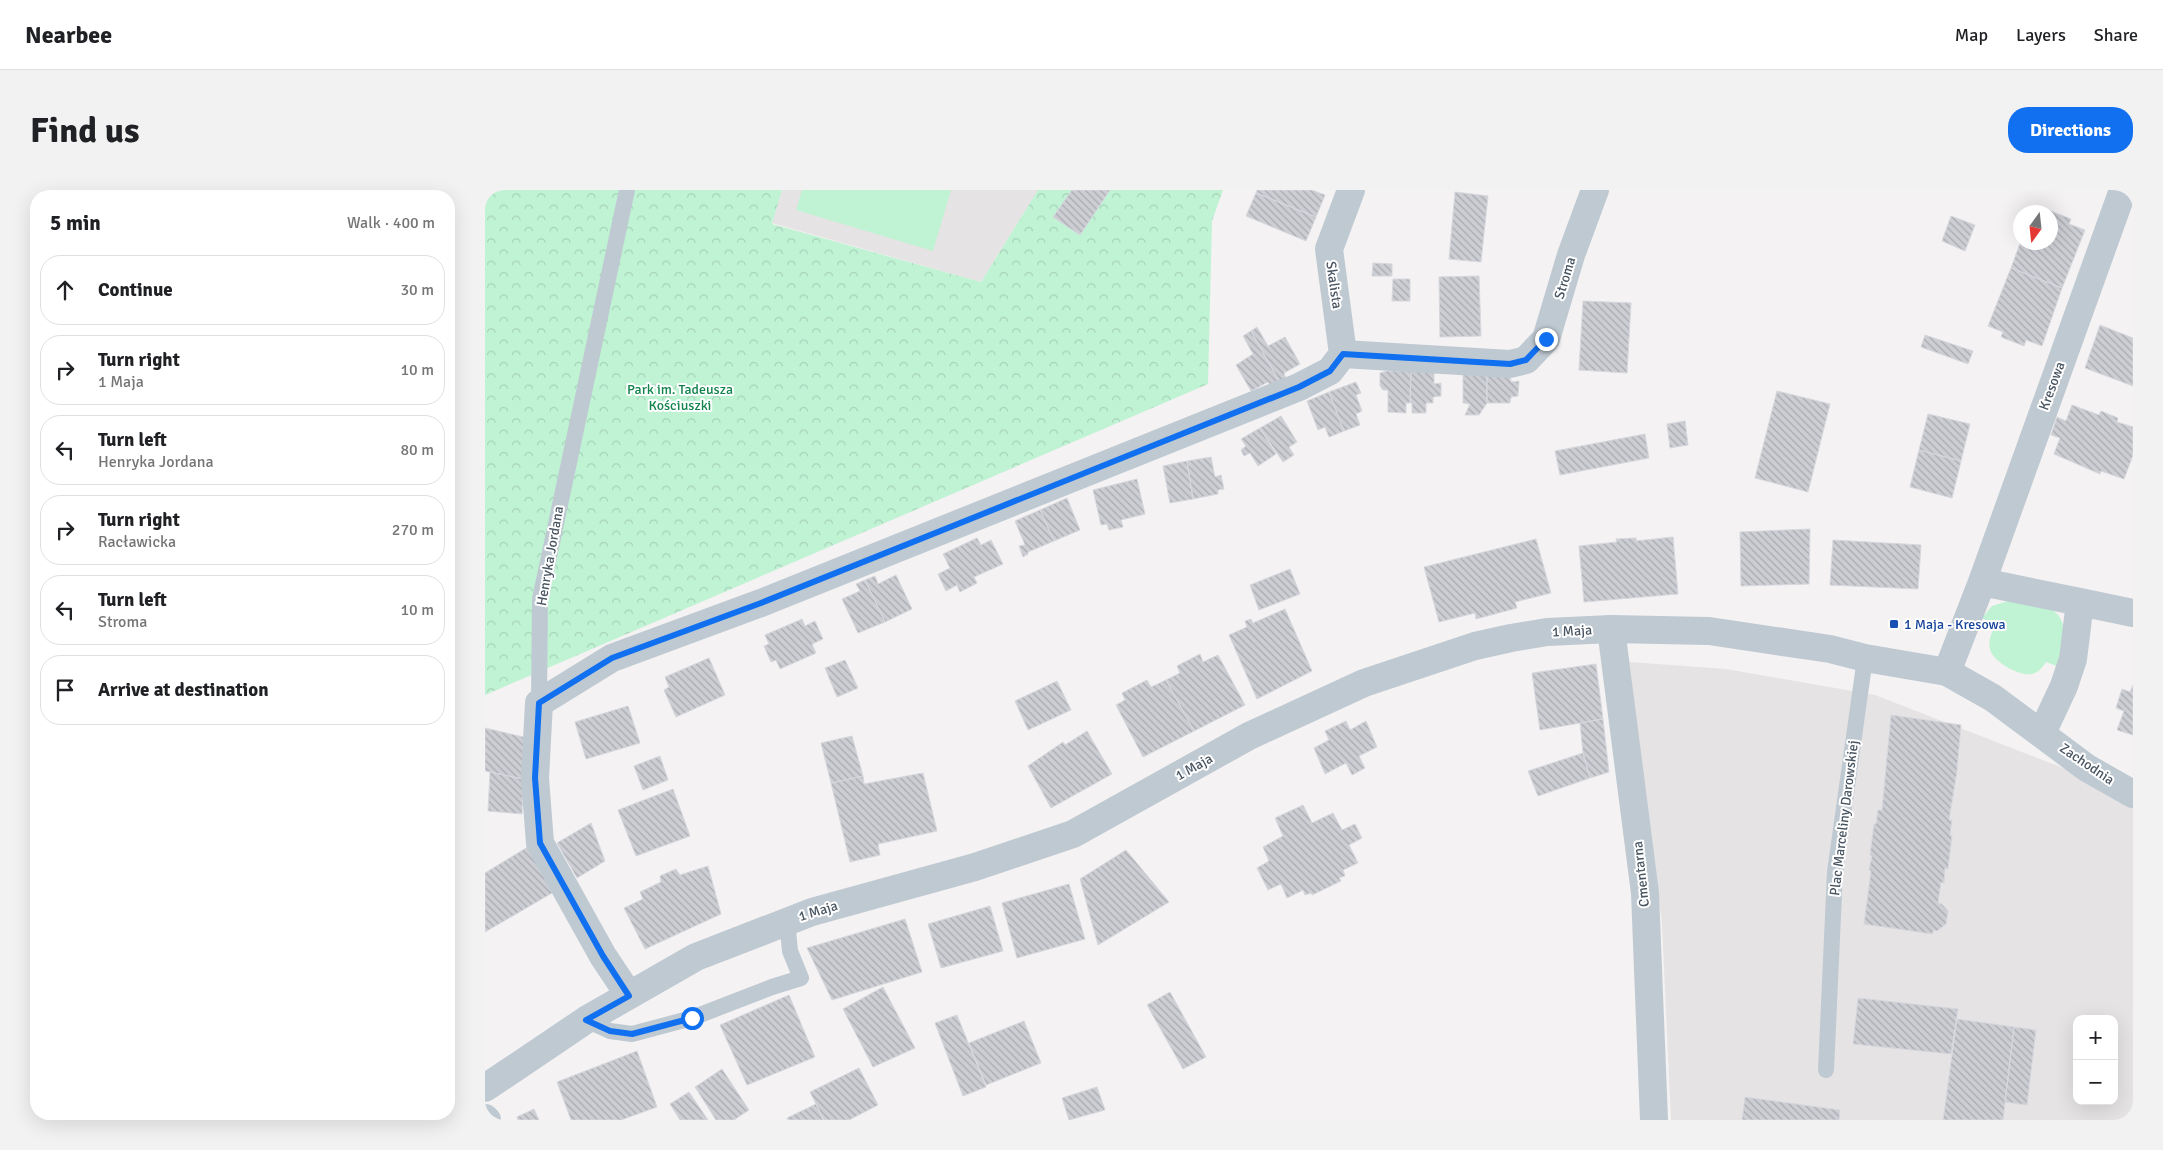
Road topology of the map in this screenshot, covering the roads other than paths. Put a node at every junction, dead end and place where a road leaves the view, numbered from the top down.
1 (627, 190) edge
2 (1351, 190) edge
3 (1595, 190) edge
4 (2123, 190) edge
5 (1343, 354) junction
6 (1982, 582) junction
7 (2080, 602) junction
8 (2133, 613) edge
9 (1611, 629) junction
10 (1865, 658) junction
11 (1947, 672) junction
12 (539, 703) junction
13 (2042, 733) junction
14 (2133, 794) edge
15 (787, 921) junction
16 (629, 996) junction
17 (586, 1020) junction
18 (1826, 1070) dead end
19 (485, 1088) edge
20 (1654, 1120) edge

1 - 12 lane, Henryka Jordana
2 - 5 street, Skalista
3 - 5 street, Stroma
4 - 6 street, Kresowa
5 - 12 street
6 - 7 street
6 - 11 street
7 - 8 street
7 - 13 street
9 - 10 street, 1 Maja
9 - 15 street, 1 Maja
9 - 20 street, Cmentarna
10 - 11 street, 1 Maja
10 - 18 lane, Plac Marceliny Darowskiej
11 - 13 street
12 - 16 street, Henryka Jordana
13 - 14 street, Zachodnia
15 - 16 street, 1 Maja
15 - 17 lane
16 - 17 street, 1 Maja
17 - 19 street, 1 Maja

